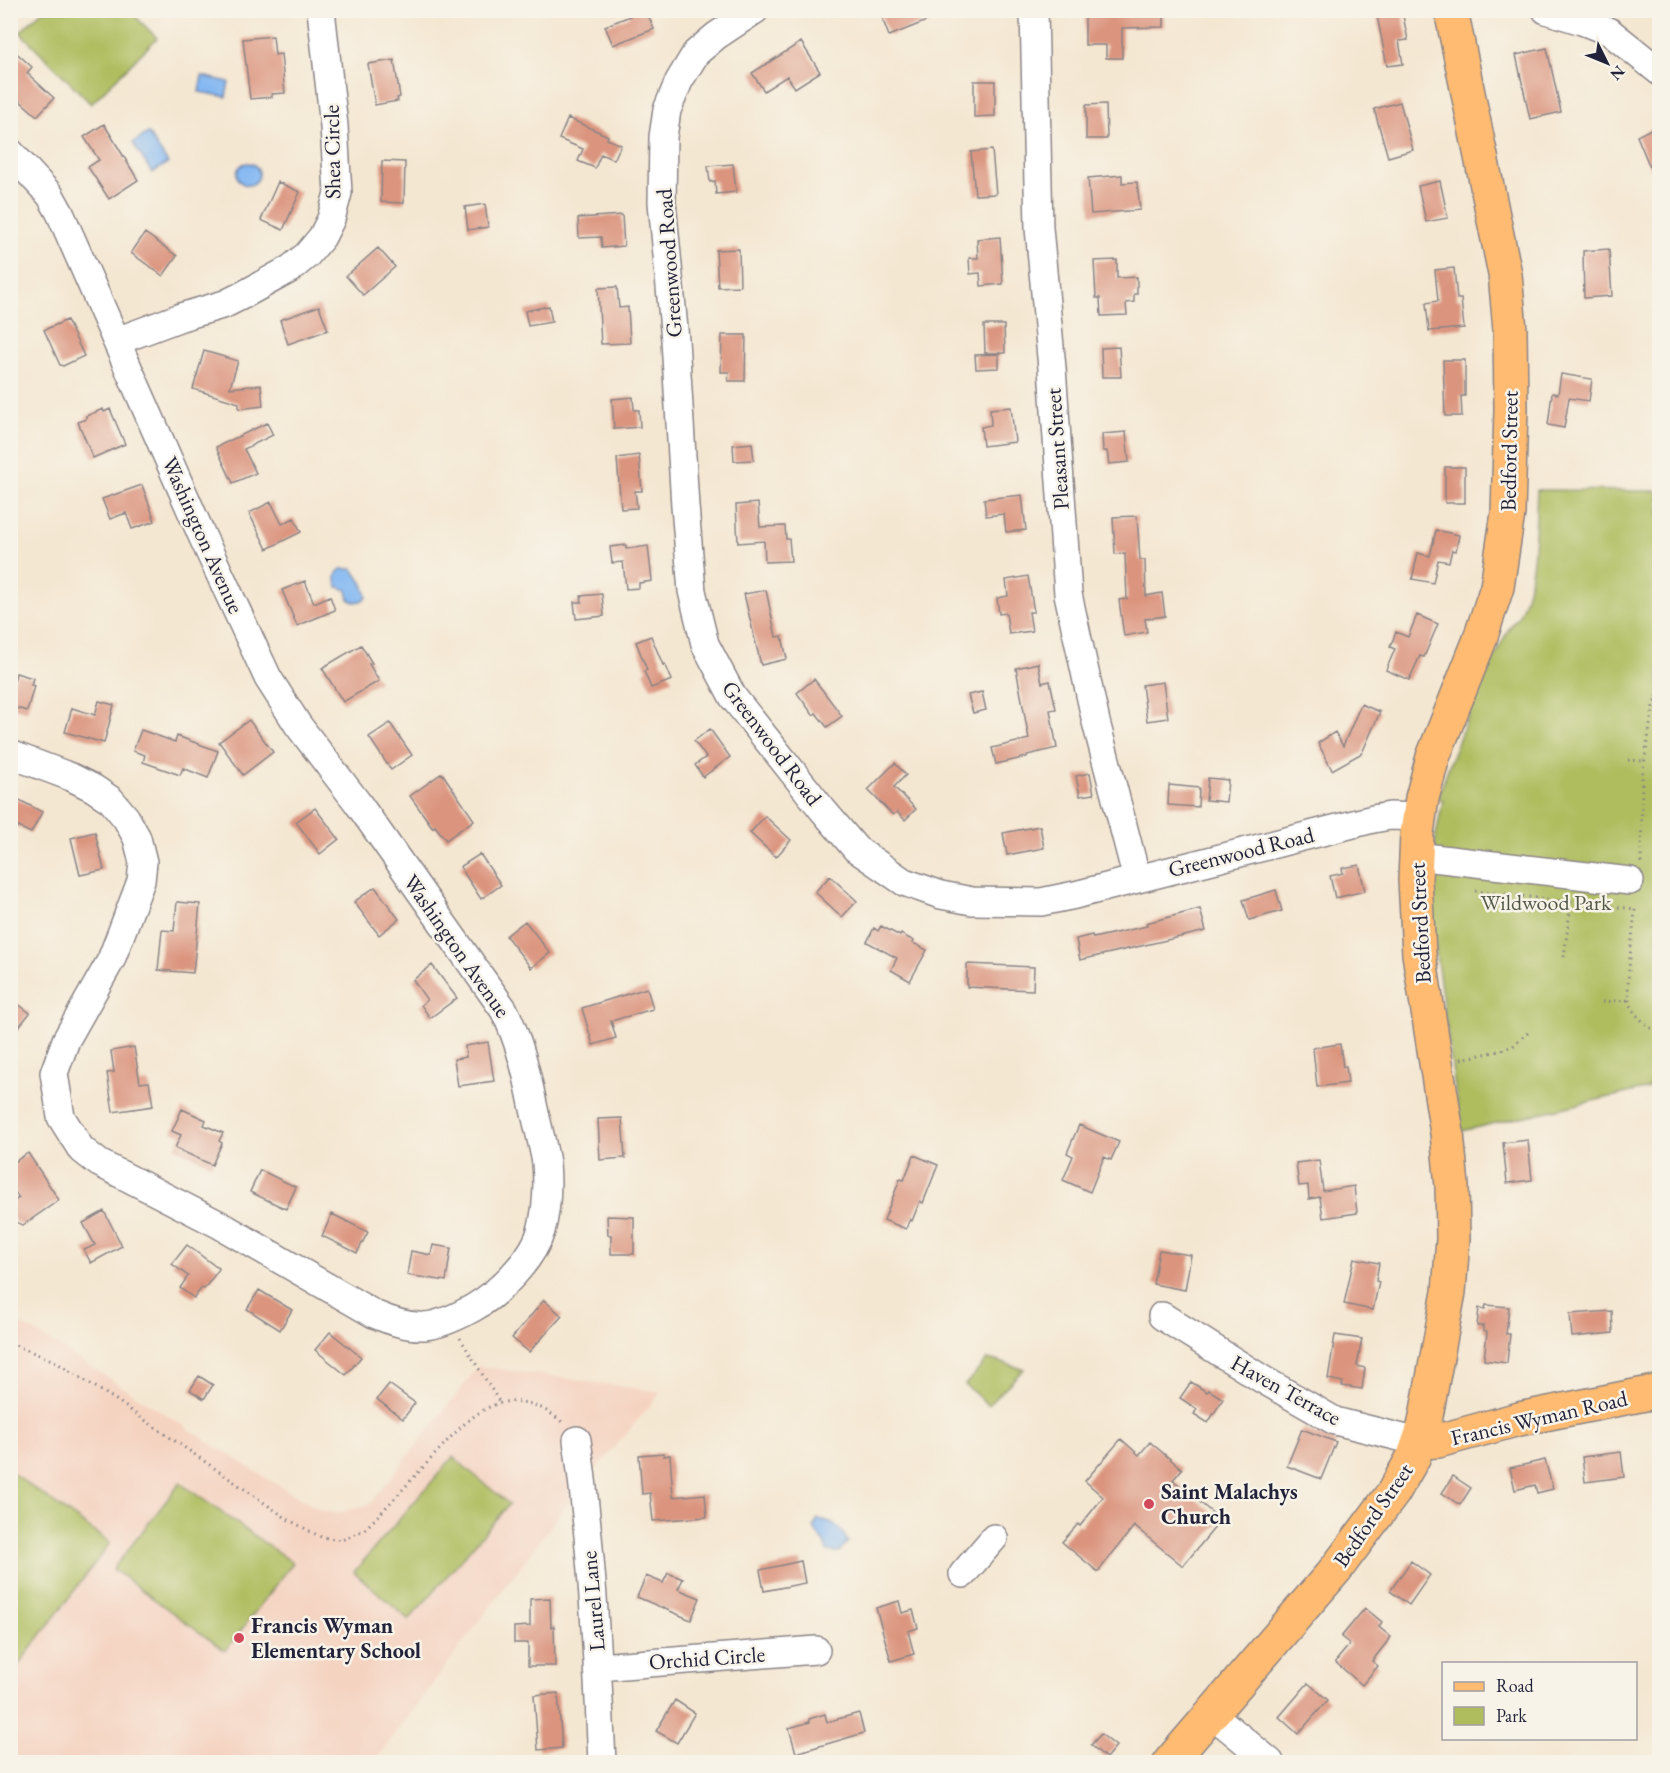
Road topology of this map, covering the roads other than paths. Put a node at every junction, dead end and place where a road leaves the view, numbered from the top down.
1 (321, 10) edge
2 (755, 10) edge
3 (1034, 10) edge
4 (1451, 10) edge
5 (1546, 10) edge
6 (1659, 72) edge
7 (10, 152) edge
8 (117, 341) junction
9 (10, 754) edge
10 (1419, 817) junction
11 (1416, 856) junction
12 (1137, 879) junction
13 (1630, 881) road end
14 (1162, 1316) dead end
15 (1659, 1392) edge
16 (577, 1440) road end
17 (1419, 1442) junction
18 (994, 1538) dead end
19 (963, 1574) dead end
20 (816, 1650) dead end
21 (598, 1667) junction
22 (1212, 1715) junction
23 (602, 1762) edge
24 (1170, 1762) edge
25 (1270, 1762) edge

1 - 8 street, Shea Circle
2 - 12 street, Greenwood Road
3 - 12 street, Pleasant Street
4 - 10 main road, Bedford Street
5 - 6 street
7 - 8 street, Washington Avenue
8 - 9 street, Washington Avenue
10 - 11 main road, Bedford Street
10 - 12 street, Greenwood Road
11 - 13 street
11 - 17 main road, Bedford Street
14 - 17 street, Haven Terrace
15 - 17 main road, Francis Wyman Road
16 - 21 street, Laurel Lane
17 - 22 main road, Bedford Street
18 - 19 street
20 - 21 street, Orchid Circle
21 - 23 street, Laurel Lane
22 - 24 main road, Bedford Street
22 - 25 street

